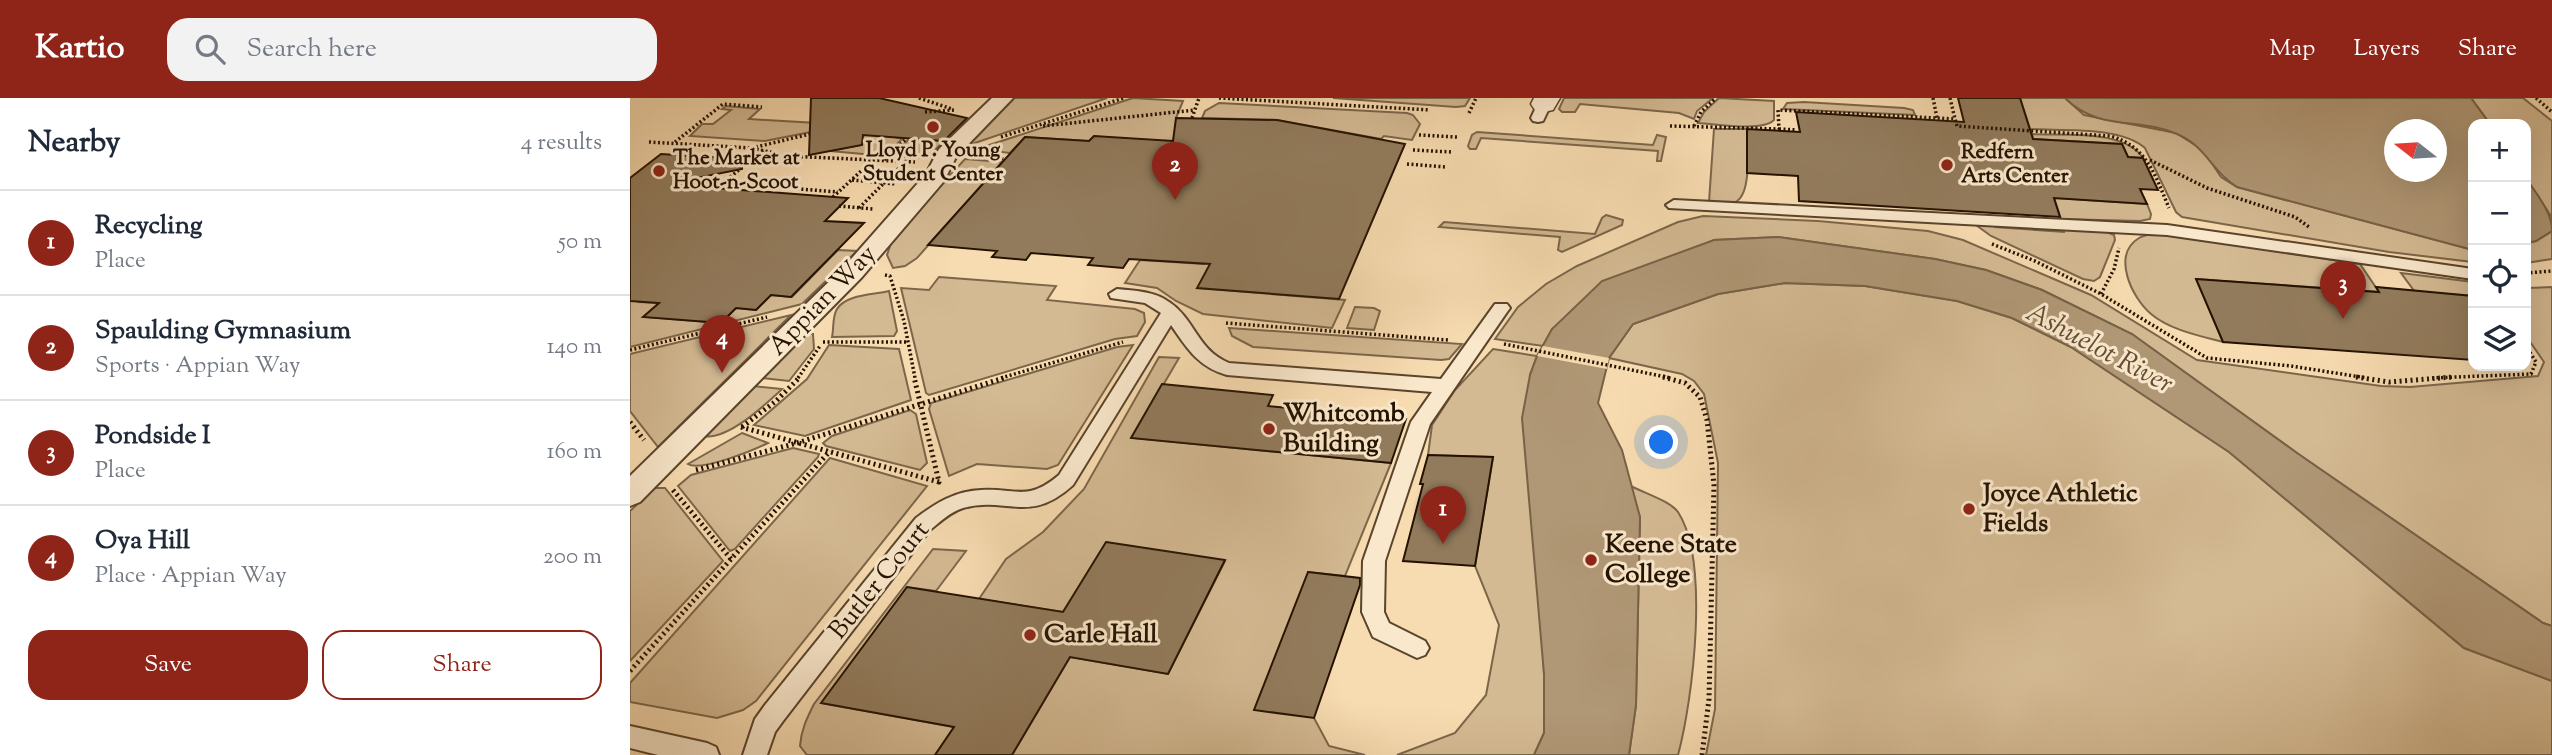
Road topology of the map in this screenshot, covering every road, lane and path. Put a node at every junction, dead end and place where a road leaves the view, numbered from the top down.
1 (919, 98) edge
2 (1003, 98) edge
3 (1124, 98) edge
4 (1199, 98) edge
5 (1219, 98) edge
6 (1321, 98) edge
7 (1476, 98) edge
8 (1716, 98) edge
9 (1933, 98) edge
10 (1950, 98) edge
11 (2536, 98) edge
12 (1318, 103) junction
13 (762, 107) dead end
14 (957, 110) dead end
15 (1195, 110) junction
16 (1430, 110) dead end
17 (2552, 112) edge
18 (1469, 113) dead end
19 (1192, 118) dead end
20 (1937, 118) junction
21 (1955, 119) junction
22 (1670, 126) dead end
23 (1694, 126) junction
24 (1031, 128) junction
25 (1779, 129) junction
26 (1797, 130) dead end
27 (810, 134) dead end
28 (1419, 135) dead end
29 (1457, 137) dead end
30 (906, 139) dead end
31 (992, 140) dead end
32 (649, 142) dead end
33 (673, 144) junction
34 (713, 146) junction
35 (751, 148) junction
36 (763, 150) junction
37 (1413, 150) dead end
38 (705, 152) dead end
39 (1452, 152) dead end
40 (2147, 158) junction
41 (873, 160) junction
42 (884, 160) junction
43 (905, 162) junction
44 (941, 163) junction
45 (1407, 164) dead end
46 (1446, 167) dead end
47 (852, 180) junction
48 (884, 183) junction
49 (927, 187) junction
50 (838, 192) junction
51 (833, 197) dead end
52 (1674, 205) dead end
53 (859, 208) dead end
54 (2125, 227) junction
55 (2179, 231) junction
56 (1983, 240) dead end
57 (2333, 253) junction
58 (2552, 271) edge
59 (853, 272) junction
60 (2468, 273) edge
61 (2531, 273) edge
62 (1117, 294) dead end
63 (2101, 294) junction
64 (1501, 308) dead end
65 (1170, 313) junction
66 (769, 317) dead end
67 (1226, 323) dead end
68 (1135, 340) dead end
69 (1459, 340) dead end
70 (821, 342) dead end
71 (906, 342) junction
72 (1499, 343) dead end
73 (630, 350) edge
74 (2531, 354) edge
75 (1445, 386) junction
76 (922, 402) junction
77 (741, 427) dead end
78 (797, 443) junction
79 (830, 451) junction
80 (691, 471) dead end
81 (672, 489) dead end
82 (630, 494) edge
83 (731, 559) junction
84 (1417, 648) dead end
85 (630, 671) edge
86 (630, 737) edge
87 (707, 755) edge
88 (755, 755) edge
89 (1702, 755) edge

1 - 14 path
2 - 44 street, Appian Way
3 - 24 path
4 - 15 path
5 - 12 path
6 - 12 path
7 - 18 path
8 - 23 path
9 - 20 path
10 - 21 path
11 - 17 path
12 - 16 path
13 - 33 path
15 - 19 path
15 - 24 path
20 - 21 path
20 - 25 path
21 - 40 path
22 - 23 path
23 - 25 path
24 - 31 path
25 - 26 path
27 - 35 path
28 - 29 path
30 - 42 path
32 - 33 path
33 - 34 path
34 - 35 path
34 - 38 path
35 - 36 path
36 - 41 path
36 - 50 path
37 - 39 path
40 - 55 path
40 - 57 path
41 - 42 path
41 - 47 path
42 - 43 path
43 - 44 path
43 - 48 path
44 - 49 street, Appian Way
45 - 46 path
47 - 48 path
47 - 50 path
48 - 49 path
48 - 53 path
49 - 59 street, Appian Way
50 - 51 path
52 - 54 lane
54 - 55 lane
54 - 63 path
55 - 57 lane
56 - 63 path
57 - 60 lane
58 - 61 path
59 - 71 path
59 - 82 street, Appian Way
62 - 65 lane
63 - 74 path
64 - 75 lane
65 - 75 lane
65 - 88 lane, Butler Court
66 - 73 path
67 - 69 path
68 - 76 path
70 - 71 path
71 - 76 path
72 - 89 path
75 - 84 lane
76 - 78 path
76 - 79 path
77 - 78 path
78 - 79 path
78 - 80 path
79 - 83 path
81 - 83 path
83 - 85 path
86 - 87 lane

